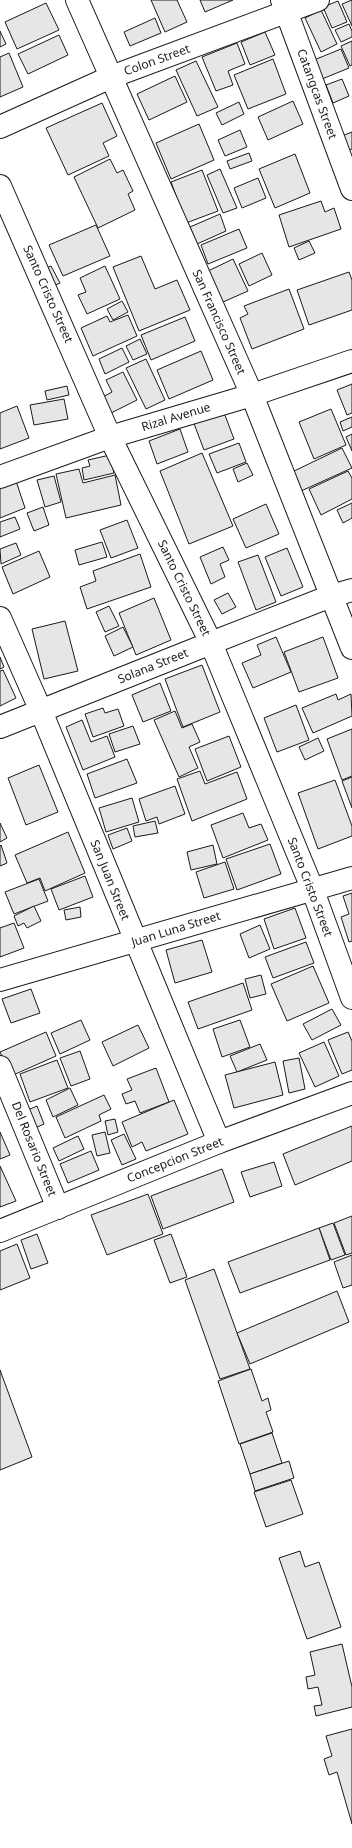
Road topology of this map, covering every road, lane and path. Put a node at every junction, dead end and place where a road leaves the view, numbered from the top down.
1 (77, 0) edge
2 (318, 0) edge
3 (284, 6) edge
4 (110, 77) junction
5 (0, 127) edge
6 (0, 186) edge
7 (352, 189) edge
8 (352, 361) edge
9 (252, 394) junction
10 (110, 437) junction
11 (0, 476) edge
12 (352, 590) edge
13 (331, 596) junction
14 (0, 618) edge
15 (211, 643) junction
16 (352, 648) edge
17 (41, 711) junction
18 (0, 727) edge
19 (352, 878) edge
20 (312, 888) junction
21 (135, 941) junction
22 (0, 980) edge
23 (352, 998) edge
24 (0, 1067) edge
25 (352, 1093) edge
26 (219, 1142) junction
27 (58, 1208) junction
28 (0, 1231) edge

1 - 4 street, San Francisco Street
2 - 3 street, Colon Street
3 - 4 street, Colon Street
3 - 7 street, Catangcas Street
4 - 5 street, Colon Street
4 - 9 street, San Francisco Street
6 - 10 street, Santo Cristo Street
8 - 9 street, Rizal Avenue
9 - 10 street, Rizal Avenue
9 - 13 street, San Francisco Street
10 - 11 street, Rizal Avenue
10 - 15 street, Santo Cristo Street
12 - 13 street, Solana Street
13 - 15 street, Solana Street
13 - 16 street, San Francisco Street
14 - 17 street, San Juan Street
15 - 17 street, Solana Street
15 - 20 street, Santo Cristo Street
17 - 18 street, Solana Street
17 - 21 street, San Juan Street
19 - 20 street, Juan Luna Street
20 - 21 street, Juan Luna Street
20 - 23 street, Santo Cristo Street
21 - 22 street, Juan Luna Street
21 - 26 street, San Juan Street
24 - 27 street, Del Rosario Street
25 - 26 street, Concepcion Street
26 - 27 street, Concepcion Street
27 - 28 street, Concepcion Street

